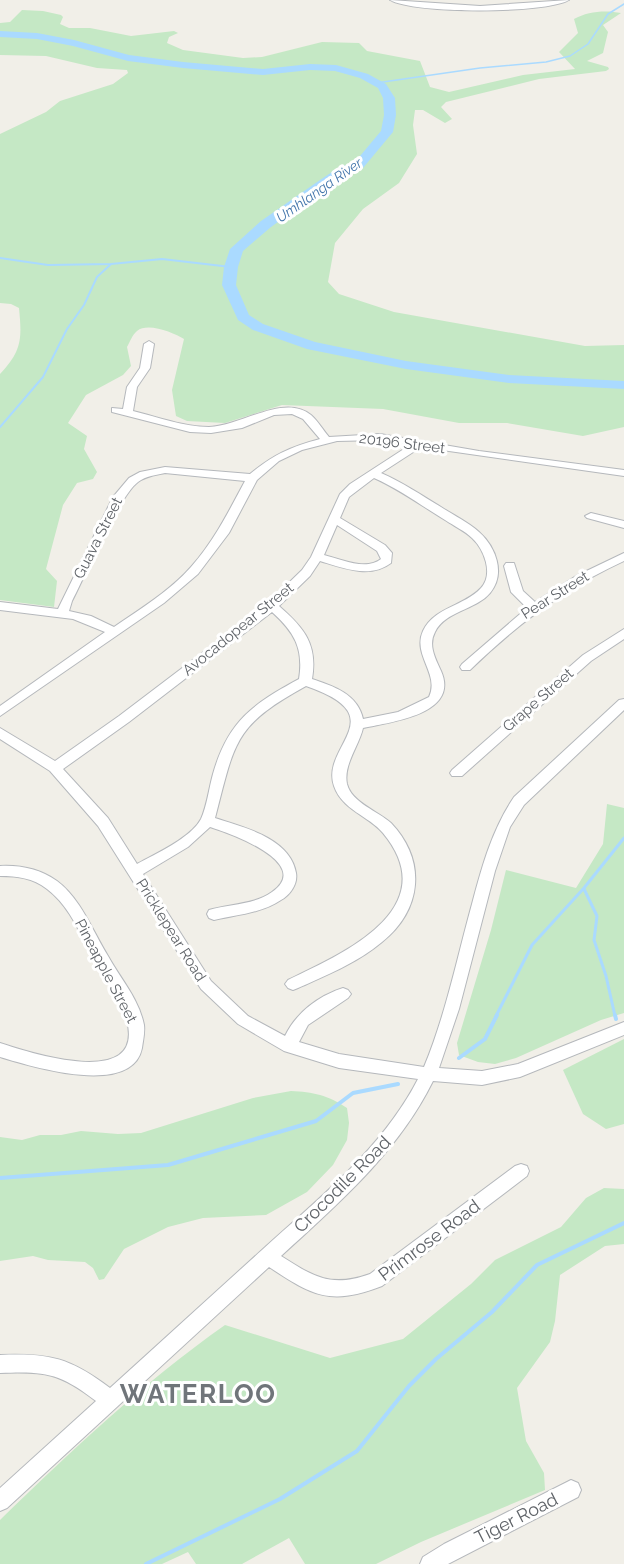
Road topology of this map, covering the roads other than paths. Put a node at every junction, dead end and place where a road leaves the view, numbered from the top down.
1 (394, 0) edge
2 (565, 0) edge
3 (148, 344) dead end
4 (326, 440) junction
5 (419, 444) junction
6 (624, 473) edge
7 (374, 474) junction
8 (252, 478) junction
9 (591, 516) dead end
10 (333, 518) junction
11 (624, 525) edge
12 (624, 556) edge
13 (317, 557) junction
14 (510, 566) dead end
15 (0, 606) edge
16 (272, 606) junction
17 (533, 607) junction
18 (63, 612) junction
19 (114, 632) junction
20 (624, 633) edge
21 (466, 668) dead end
22 (305, 681) junction
23 (624, 704) edge
24 (0, 712) edge
25 (357, 725) junction
26 (0, 733) edge
27 (55, 768) junction
28 (457, 773) dead end
29 (207, 821) junction
30 (0, 871) edge
31 (134, 872) junction
32 (214, 914) dead end
33 (293, 984) dead end
34 (343, 994) dead end
35 (624, 1028) edge
36 (290, 1046) junction
37 (1, 1053) edge
38 (429, 1074) junction
39 (521, 1170) dead end
40 (267, 1256) junction
41 (0, 1364) edge
42 (109, 1399) junction
43 (571, 1490) dead end
44 (0, 1500) edge
45 (430, 1564) edge

1 - 2 street
3 - 4 street
4 - 5 street, 20196 Street
4 - 8 street, 20196 Street
5 - 6 street, 20196 Street
5 - 7 street, Avocadopear Street
7 - 10 street, Avocadopear Street
7 - 25 street
8 - 18 street, Guava Street
8 - 19 street, 20196 Street
9 - 11 street
10 - 13 street, Avocadopear Street
10 - 13 street
12 - 17 street, Pear Street
13 - 16 street, Avocadopear Street
14 - 17 street
15 - 18 street
16 - 22 street
16 - 27 street, Avocadopear Street
17 - 21 street, Pear Street
18 - 19 street
19 - 24 street, 20196 Street
20 - 28 street, Grape Street
22 - 25 street
22 - 29 street
23 - 38 street, Crocodile Road
25 - 33 street
26 - 27 street, Pricklepear Road
27 - 31 street, Pricklepear Road
29 - 31 street
29 - 32 street
30 - 37 street, Pineapple Street
31 - 36 street, Pricklepear Road
34 - 36 street
35 - 38 street, Pricklepear Road
36 - 38 street, Pricklepear Road
38 - 40 street, Crocodile Road
39 - 40 street, Primrose Road
40 - 42 street, Crocodile Road
41 - 42 street
42 - 44 street, Crocodile Road
43 - 45 street, Tiger Road

